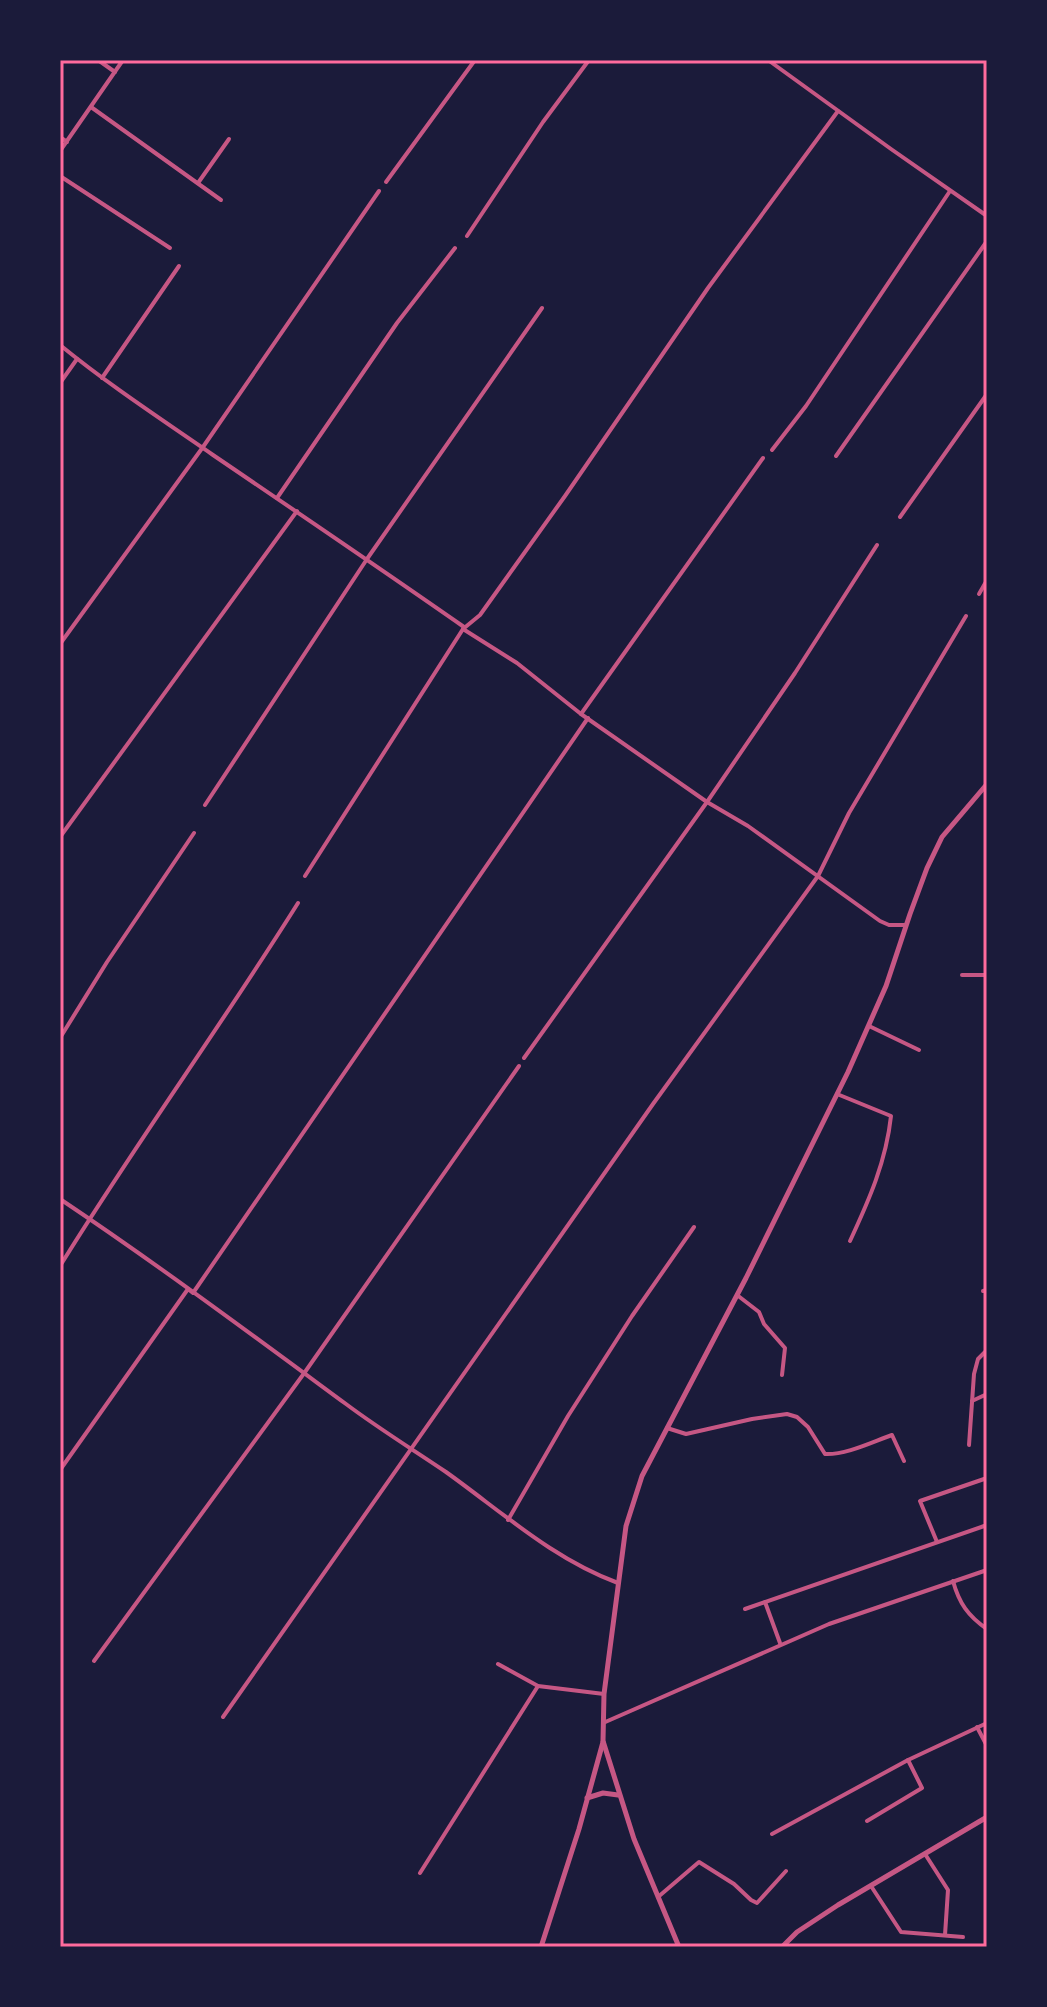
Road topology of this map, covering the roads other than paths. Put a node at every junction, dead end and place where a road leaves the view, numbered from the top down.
1 (98, 60) edge
2 (123, 60) edge
3 (475, 60) edge
4 (589, 60) edge
5 (768, 60) edge
6 (115, 72) junction
7 (91, 107) junction
8 (838, 111) junction
9 (60, 137) edge
10 (229, 139) dead end
11 (67, 142) junction
12 (60, 151) edge
13 (60, 176) edge
14 (386, 182) dead end
15 (198, 183) junction
16 (379, 191) dead end
17 (950, 191) junction
18 (221, 200) dead end
19 (987, 216) edge
20 (467, 236) dead end
21 (987, 241) edge
22 (170, 248) dead end
23 (455, 248) dead end
24 (179, 266) dead end
25 (542, 308) dead end
26 (60, 345) edge
27 (77, 359) junction
28 (102, 378) junction
29 (60, 383) edge
30 (987, 394) edge
31 (203, 447) junction
32 (772, 450) dead end
33 (836, 456) dead end
34 (763, 458) dead end
35 (277, 498) junction
36 (297, 511) junction
37 (900, 517) dead end
38 (877, 545) dead end
39 (367, 559) junction
40 (987, 580) edge
41 (979, 594) dead end
42 (966, 616) dead end
43 (463, 629) junction
44 (60, 644) edge
45 (581, 714) junction
46 (588, 718) junction
47 (986, 789) edge
48 (707, 802) junction
49 (205, 805) dead end
50 (194, 833) dead end
51 (60, 837) edge
52 (305, 876) dead end
53 (818, 876) junction
54 (298, 903) dead end
55 (906, 925) junction
56 (962, 975) dead end
57 (987, 975) edge
58 (869, 1026) junction
59 (60, 1038) edge
60 (919, 1050) dead end
61 (524, 1058) dead end
62 (519, 1066) dead end
63 (837, 1094) junction
64 (60, 1199) edge
65 (89, 1219) junction
66 (694, 1227) dead end
67 (850, 1241) dead end
68 (60, 1266) edge
69 (190, 1291) junction
70 (737, 1295) junction
71 (987, 1350) edge
72 (305, 1372) junction
73 (782, 1375) dead end
74 (987, 1394) edge
75 (972, 1401) junction
76 (667, 1428) junction
77 (969, 1445) dead end
78 (411, 1449) junction
79 (904, 1461) dead end
80 (60, 1470) edge
81 (987, 1478) edge
82 (508, 1520) junction
83 (987, 1525) edge
84 (937, 1542) junction
85 (987, 1570) edge
86 (953, 1581) junction
87 (618, 1583) junction
88 (765, 1602) junction
89 (745, 1609) dead end
90 (987, 1629) edge
91 (780, 1643) junction
92 (94, 1661) dead end
93 (498, 1664) dead end
94 (538, 1686) junction
95 (604, 1694) junction
96 (223, 1717) dead end
97 (602, 1723) junction
98 (987, 1723) edge
99 (977, 1727) junction
100 (603, 1741) junction
101 (987, 1746) edge
102 (908, 1760) junction
103 (619, 1795) junction
104 (587, 1798) junction
105 (987, 1817) edge
106 (867, 1821) dead end
107 (772, 1834) dead end
108 (925, 1854) junction
109 (786, 1871) dead end
110 (420, 1873) dead end
111 (871, 1886) junction
112 (658, 1897) junction
113 (945, 1935) junction
114 (963, 1937) dead end
115 (541, 1947) edge
116 (679, 1947) edge
117 (782, 1947) edge

1 - 6 street
2 - 6 street
3 - 14 street
4 - 20 street
5 - 8 street
6 - 7 street
7 - 11 street
7 - 15 street
8 - 17 street
8 - 43 street
9 - 11 street
10 - 15 street
11 - 12 street
13 - 22 street
15 - 18 street
16 - 31 street
17 - 19 street
17 - 32 street
21 - 33 street
23 - 35 street
24 - 28 street
25 - 39 street
26 - 27 street
27 - 28 street
27 - 29 street
28 - 31 street
30 - 37 street
31 - 35 street
31 - 44 street
34 - 45 street
35 - 36 street
36 - 39 street
36 - 51 street
38 - 48 street
39 - 43 street
39 - 49 street
40 - 41 street
42 - 53 street
43 - 45 street
43 - 52 street
45 - 46 street
46 - 48 street
46 - 69 street
47 - 55 street
48 - 53 street
48 - 61 street
50 - 59 street
53 - 55 street
53 - 78 street
54 - 65 street
55 - 58 street
56 - 57 street
58 - 60 street
58 - 63 street
62 - 72 street
63 - 67 street
63 - 70 street
64 - 65 street
65 - 68 street
65 - 69 street
66 - 82 street
69 - 72 street
69 - 80 street
70 - 73 street
70 - 76 street
71 - 75 street
72 - 78 street
72 - 92 street
74 - 75 street
75 - 77 street
76 - 79 street
76 - 87 street
78 - 82 street
78 - 96 street
81 - 84 street
82 - 87 street
83 - 84 street
84 - 88 street
85 - 86 street
86 - 90 street
86 - 91 street
87 - 95 street
88 - 89 street
88 - 91 street
91 - 97 street
93 - 94 street
94 - 95 street
94 - 110 street
95 - 97 street
97 - 100 street
98 - 99 street
99 - 101 street
99 - 102 street
100 - 103 street
100 - 104 street
102 - 106 street
102 - 107 street
103 - 104 street
103 - 112 street
104 - 115 street
105 - 108 street
108 - 111 street
108 - 113 street
109 - 112 street
111 - 113 street
111 - 117 street
112 - 116 street
113 - 114 street

